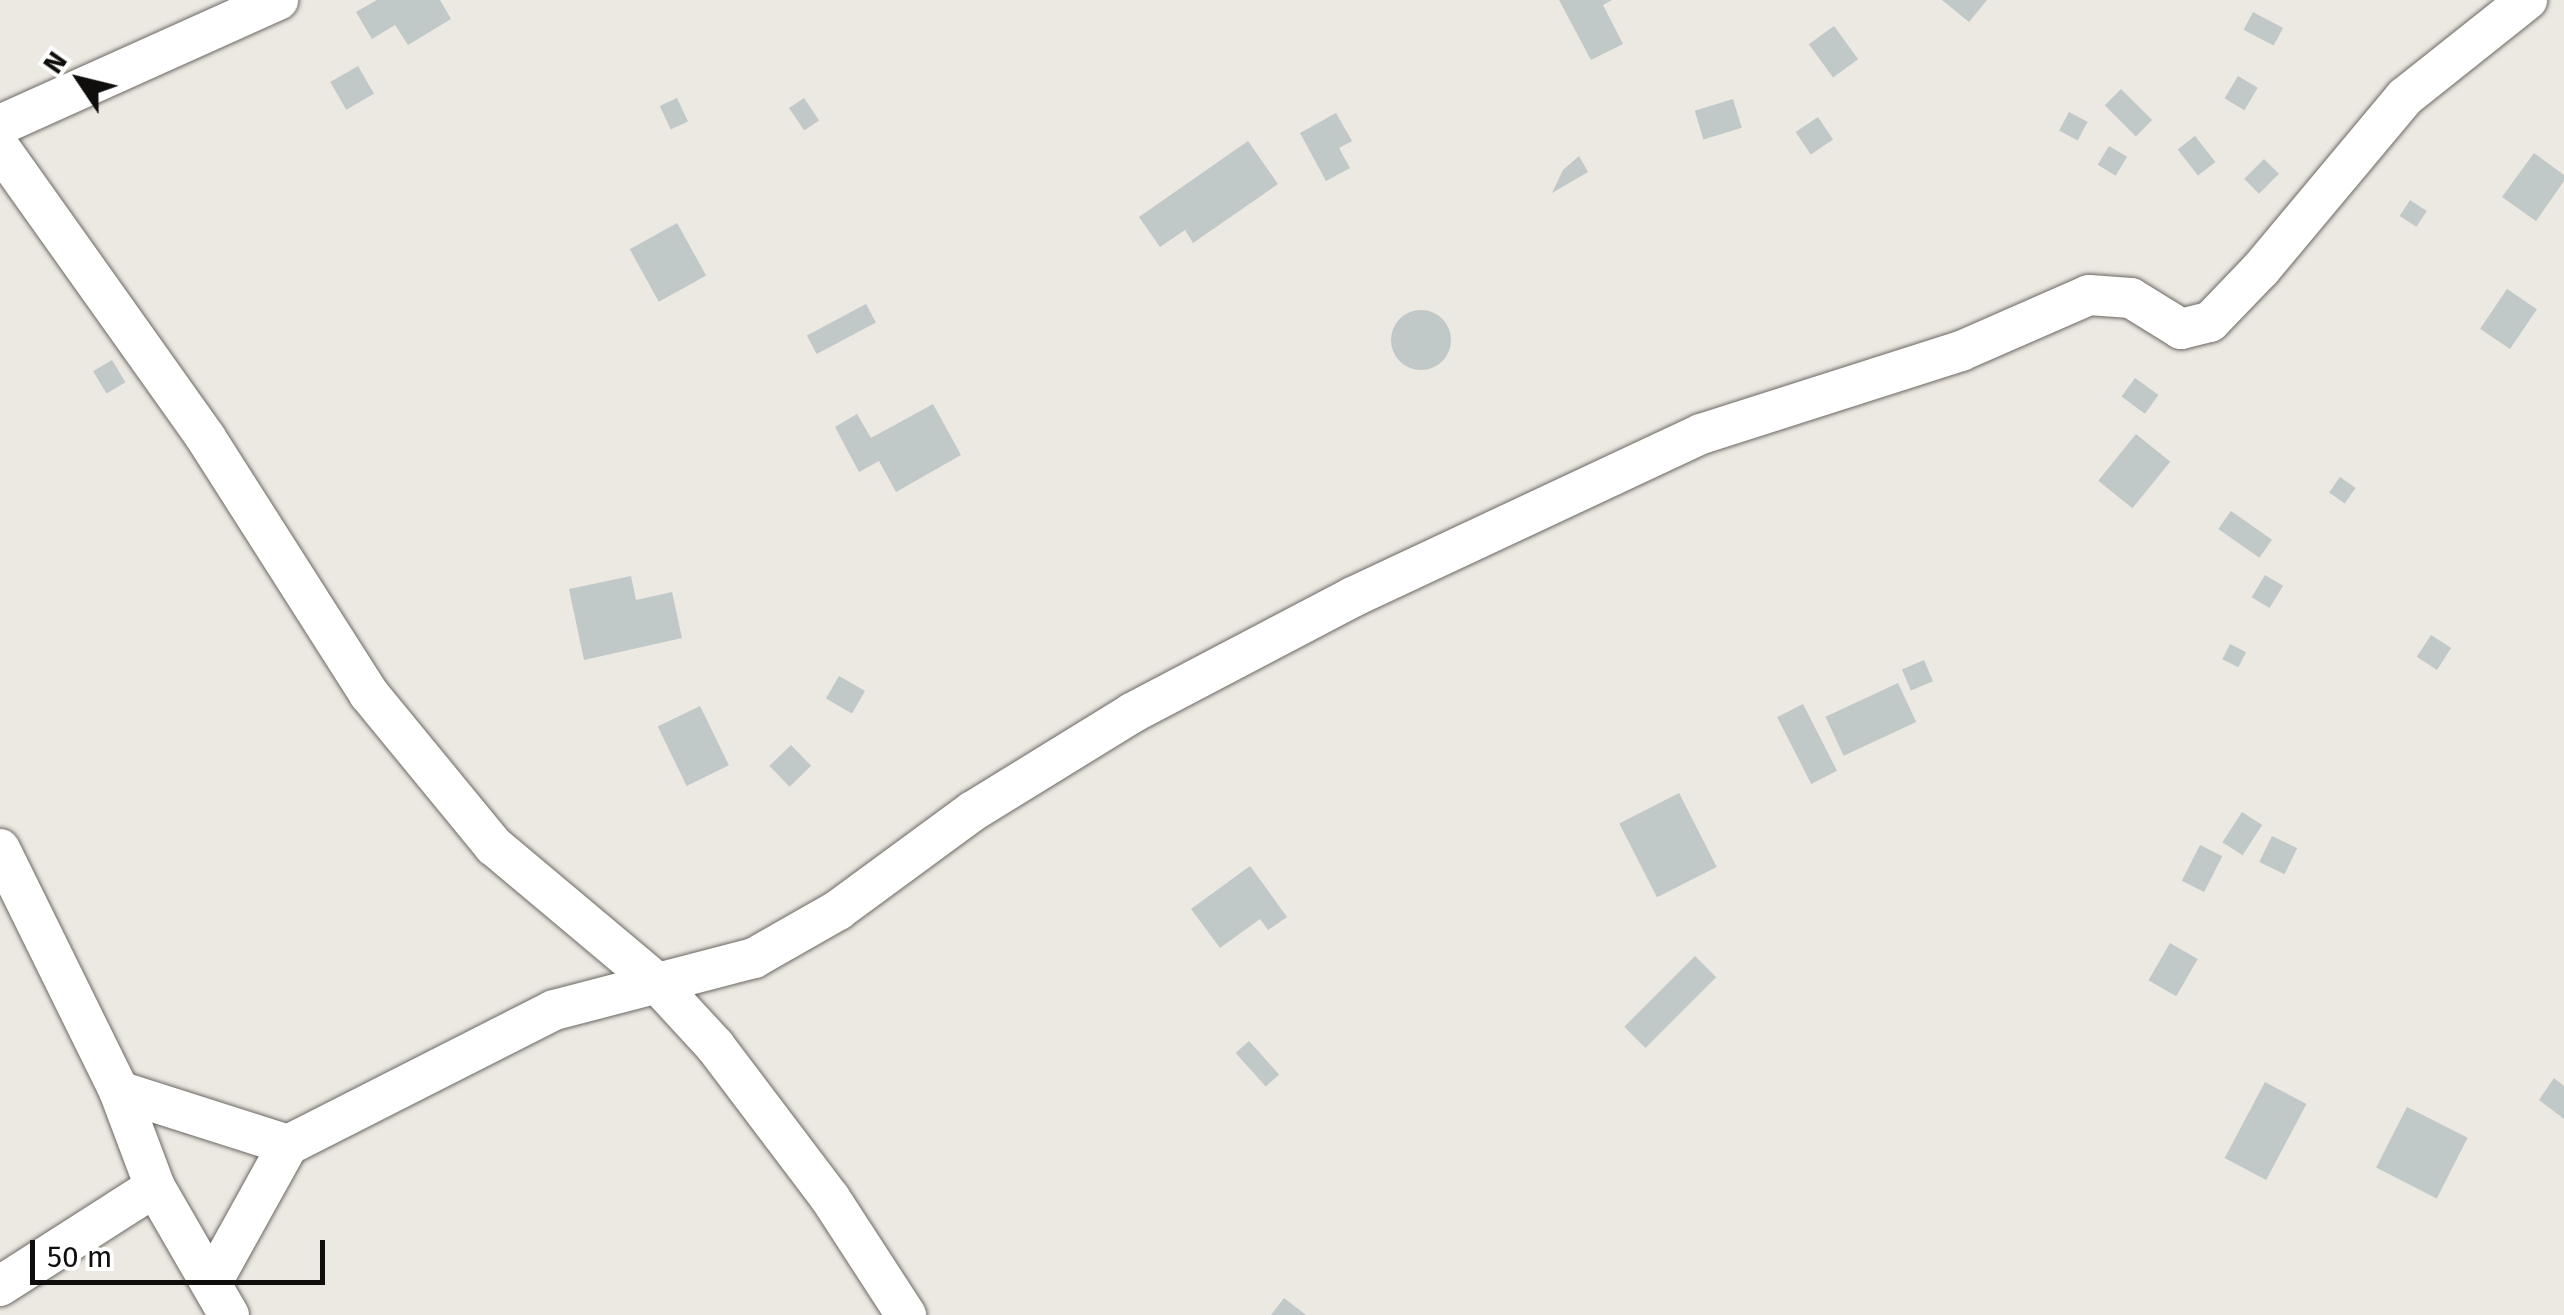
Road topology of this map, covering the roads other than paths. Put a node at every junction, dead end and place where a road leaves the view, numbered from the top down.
1 (278, 0) edge
2 (2527, 0) edge
3 (0, 125) edge
4 (0, 148) edge
5 (0, 848) edge
6 (656, 982) junction
7 (118, 1091) junction
8 (288, 1146) junction
9 (155, 1187) junction
10 (0, 1286) edge
11 (220, 1298) edge
12 (906, 1315) edge

1 - 3 street
2 - 6 street
4 - 6 street
5 - 7 street
6 - 8 street
6 - 12 street
7 - 8 street
7 - 9 street
8 - 11 street
9 - 10 street
9 - 11 street

